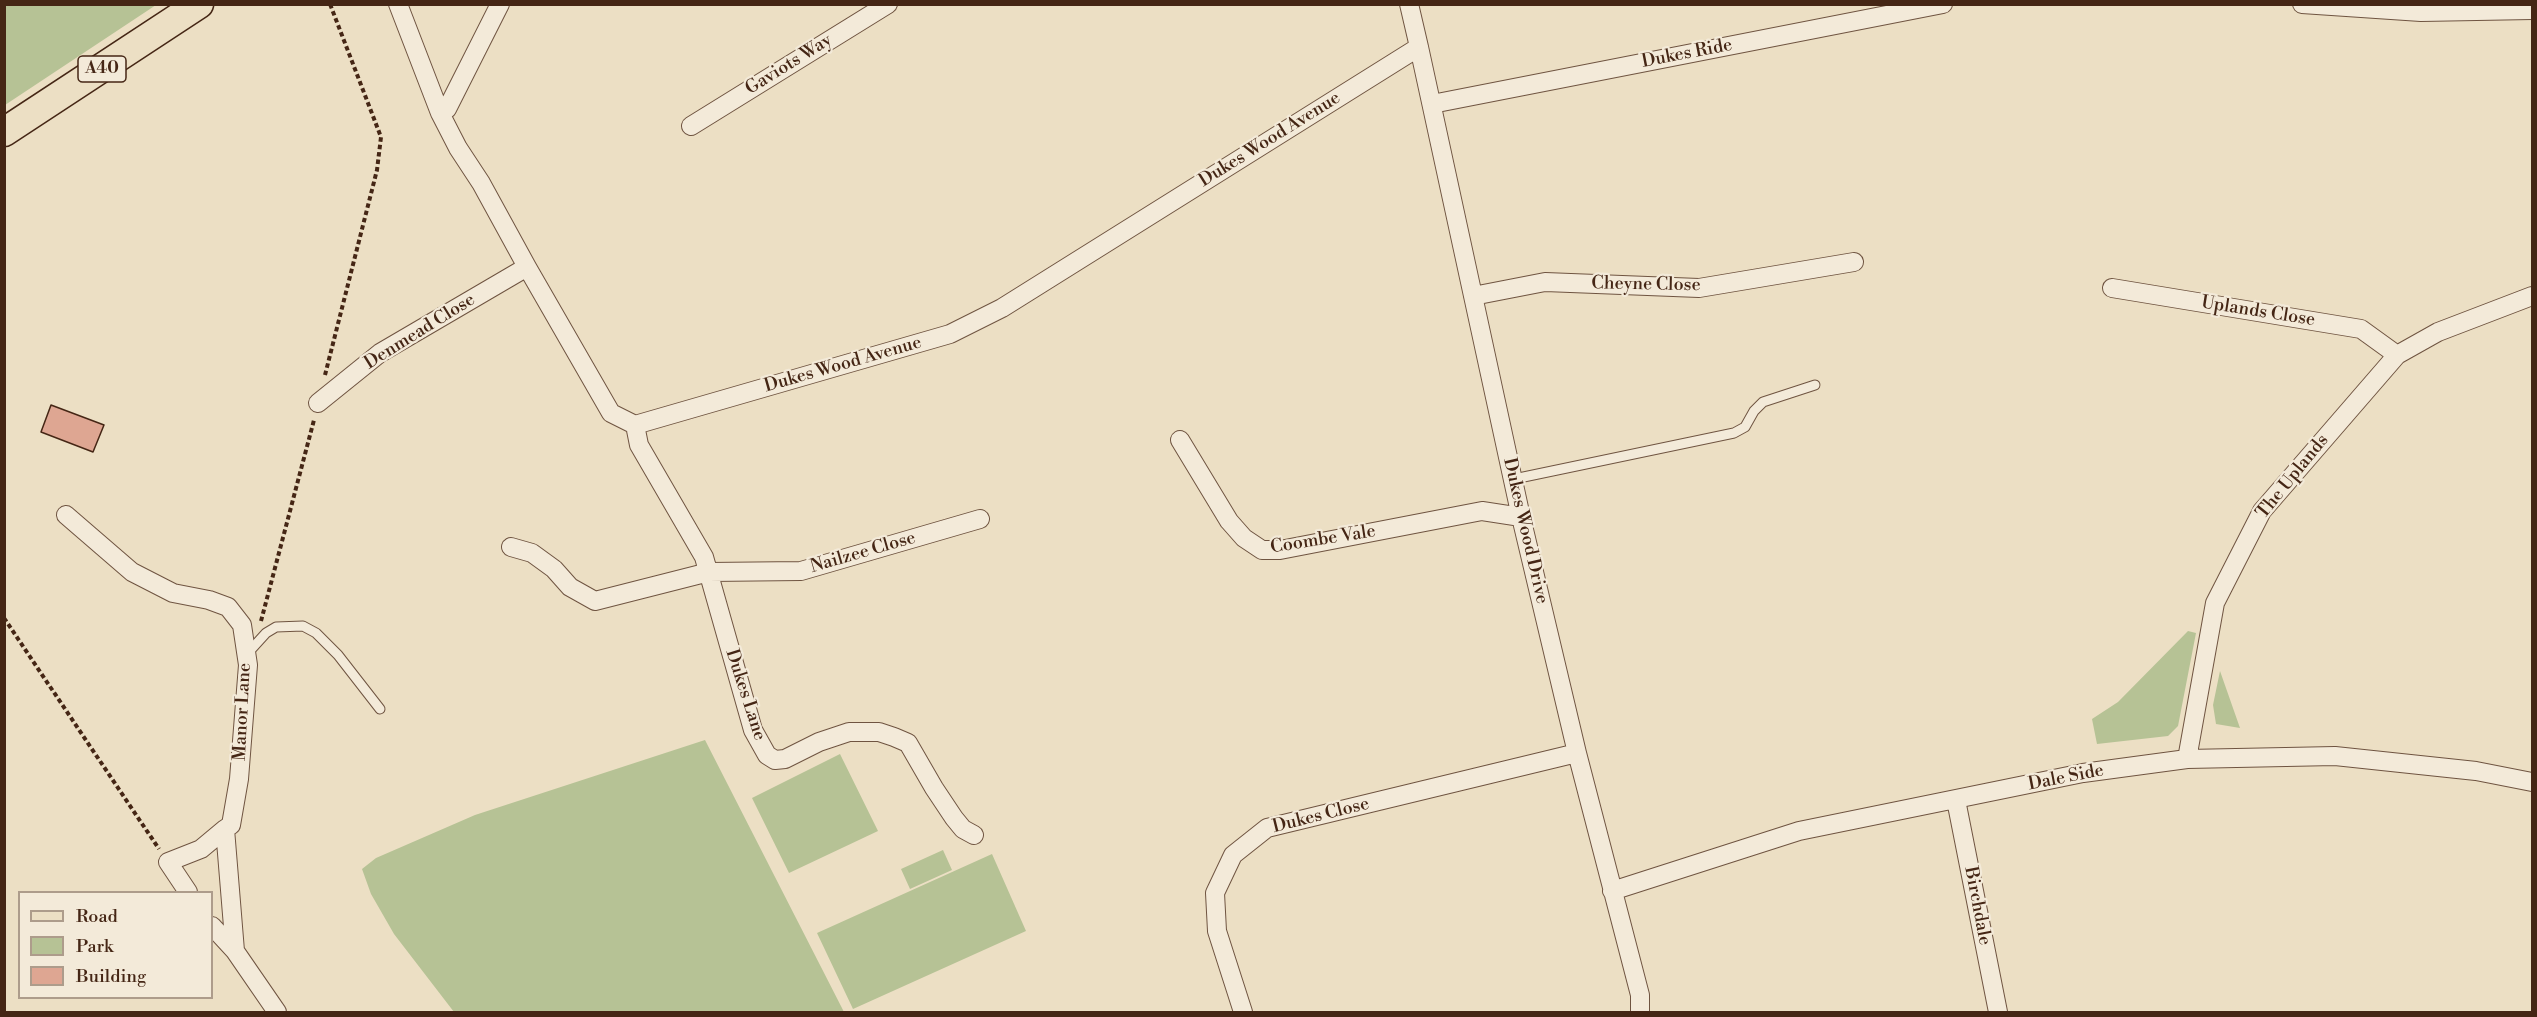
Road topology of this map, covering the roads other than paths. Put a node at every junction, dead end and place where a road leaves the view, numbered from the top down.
1 (199, 4) edge
2 (398, 4) edge
3 (500, 4) edge
4 (888, 4) edge
5 (1410, 4) edge
6 (1943, 4) edge
7 (2302, 4) edge
8 (2532, 9) edge
9 (1419, 47) junction
10 (1432, 104) junction
11 (440, 113) junction
12 (691, 126) dead end
13 (4, 132) edge
14 (1854, 262) dead end
15 (526, 267) junction
16 (2112, 288) dead end
17 (1473, 296) junction
18 (2532, 296) edge
19 (2397, 355) junction
20 (1815, 385) dead end
21 (318, 403) road end
22 (634, 425) junction
23 (1180, 440) dead end
24 (1514, 479) junction
25 (66, 515) dead end
26 (1521, 517) junction
27 (980, 519) dead end
28 (511, 547) dead end
29 (709, 572) junction
30 (246, 654) junction
31 (380, 709) dead end
32 (1577, 753) junction
33 (2187, 759) junction
34 (2532, 782) edge
35 (1956, 800) junction
36 (225, 829) junction
37 (974, 835) dead end
38 (187, 891) edge
39 (1612, 891) junction
40 (213, 927) edge
41 (235, 951) junction
42 (277, 1012) edge
43 (1243, 1012) edge
44 (1640, 1012) edge
45 (1998, 1012) edge

1 - 13 main road, A40
2 - 11 street
3 - 11 street
4 - 12 street, Gaviots Way
5 - 9 street
6 - 10 street, Dukes Ride
7 - 8 street
9 - 10 street, Dukes Wood Drive
9 - 22 street, Dukes Wood Avenue
10 - 17 street, Dukes Wood Drive
11 - 15 street
14 - 17 street, Cheyne Close
15 - 21 street, Denmead Close
15 - 22 street
16 - 19 street, Uplands Close
17 - 24 street, Dukes Wood Drive
18 - 19 street, The Uplands
19 - 33 street, The Uplands
20 - 24 lane
22 - 29 street, Dukes Lane
23 - 26 street, Coombe Vale
24 - 26 street, Dukes Wood Drive
25 - 30 street, Manor Lane
26 - 32 street, Dukes Wood Drive
27 - 29 street, Nailzee Close
28 - 29 street, Nailzee Close
29 - 37 street, Dukes Lane
30 - 31 lane
30 - 36 street, Manor Lane
32 - 39 street, Dukes Wood Drive
32 - 43 street, Dukes Close
33 - 34 street, Dale Side
33 - 35 street, Dale Side
35 - 39 street, Dale Side
35 - 45 street, Birchdale
36 - 38 street, Manor Lane
36 - 41 street, Manor Lane
39 - 44 street, Dukes Wood Drive
40 - 41 street, Manor Lane
41 - 42 street, Manor Lane

